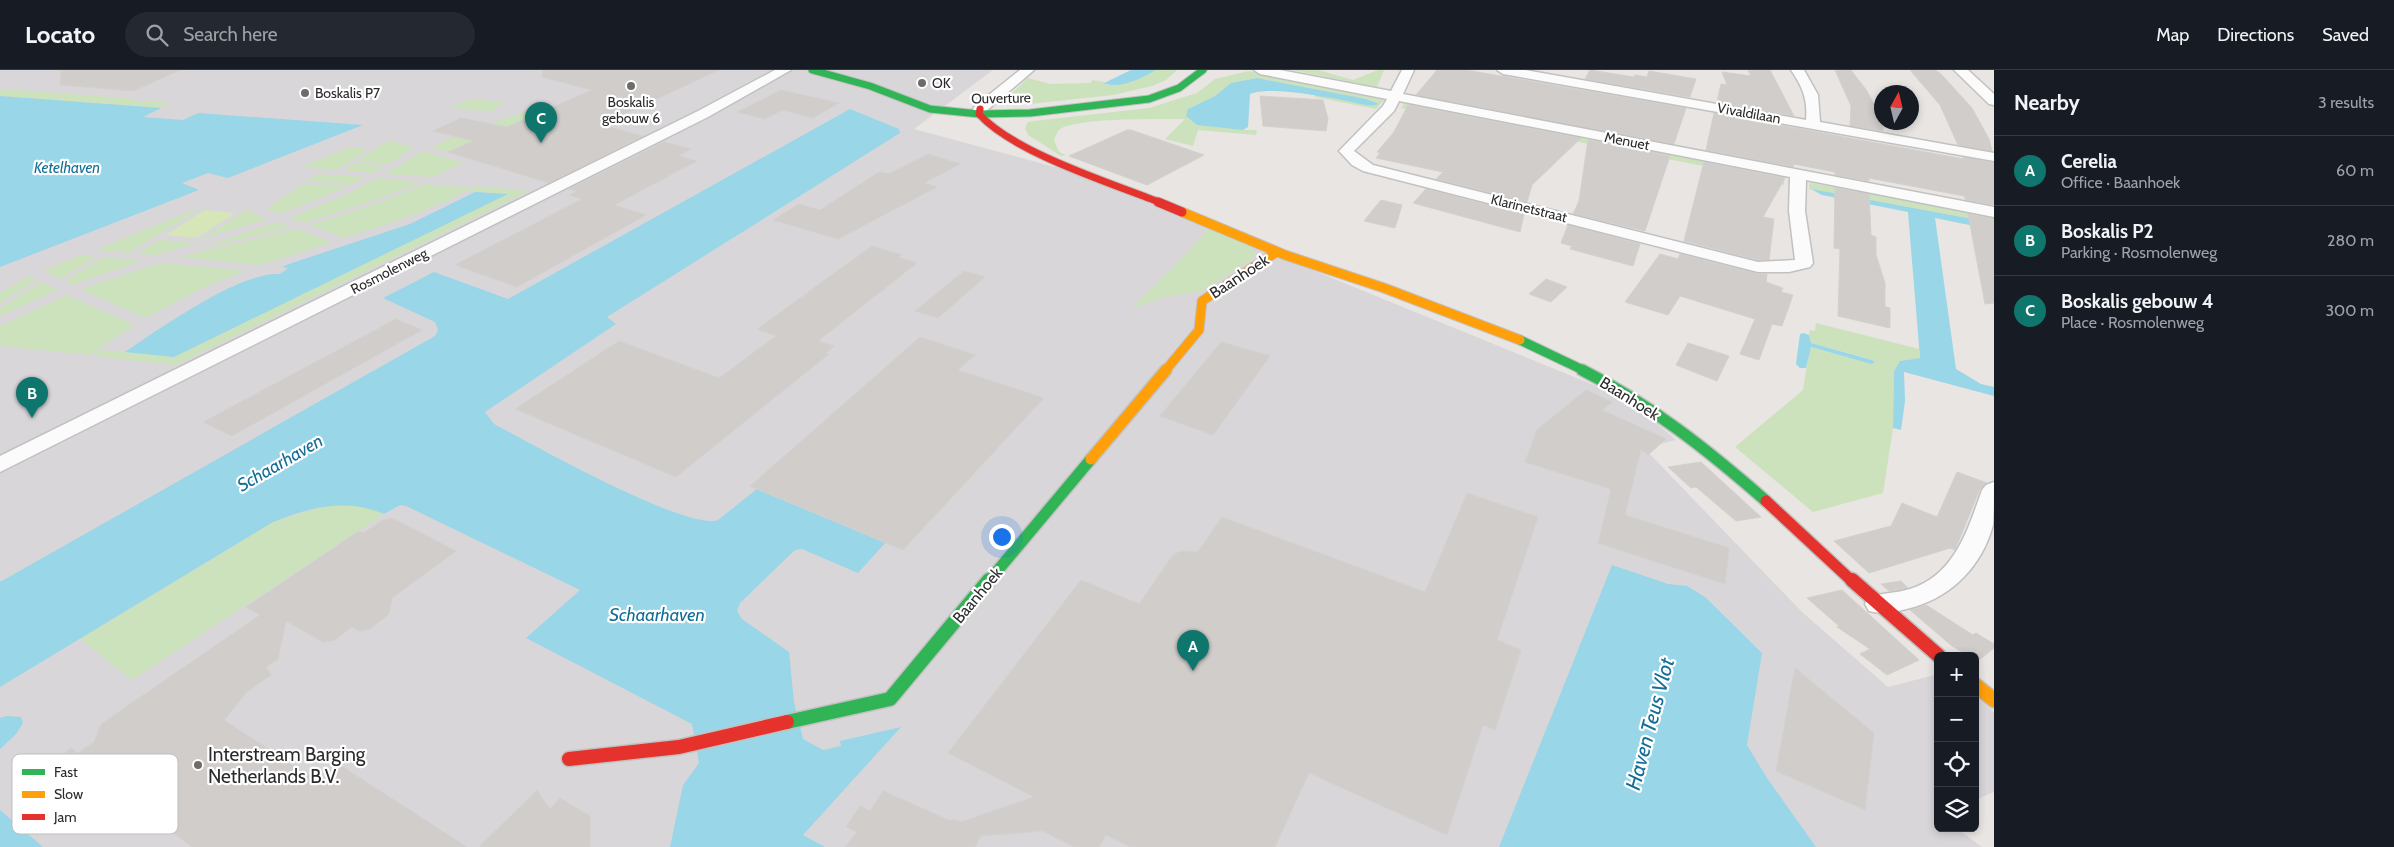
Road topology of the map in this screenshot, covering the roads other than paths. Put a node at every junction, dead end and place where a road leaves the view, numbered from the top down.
1 (812, 70) edge
2 (1028, 70) edge
3 (1203, 70) edge
4 (1214, 70) edge
5 (1260, 70) edge
6 (1408, 70) edge
7 (1503, 70) edge
8 (1797, 70) edge
9 (1960, 70) edge
10 (781, 72) edge
11 (1180, 72) dead end
12 (1396, 96) junction
13 (1994, 101) edge
14 (979, 112) junction
15 (1813, 124) junction
16 (1994, 157) edge
17 (1798, 174) junction
18 (1994, 212) edge
19 (1275, 253) junction
20 (0, 465) edge
21 (1994, 490) edge
22 (1878, 604) junction
23 (1934, 653) edge
24 (1979, 688) edge
25 (1994, 700) edge
26 (569, 759) dead end

1 - 14 street, Ouverture
2 - 14 street
3 - 4 street
3 - 14 street, Ouverture
5 - 12 street, Menuet
6 - 12 street
7 - 15 street, Vivaldilaan
8 - 15 street
9 - 13 street
10 - 20 street, Rosmolenweg
11 - 14 street, Ouverture
12 - 17 street, Menuet
12 - 17 street, Klarinetstraat
14 - 19 street, Baanhoek
15 - 16 street, Vivaldilaan
17 - 18 street, Menuet
19 - 22 street, Baanhoek
19 - 26 street, Baanhoek
21 - 22 street
22 - 23 street, Baanhoek
24 - 25 street

